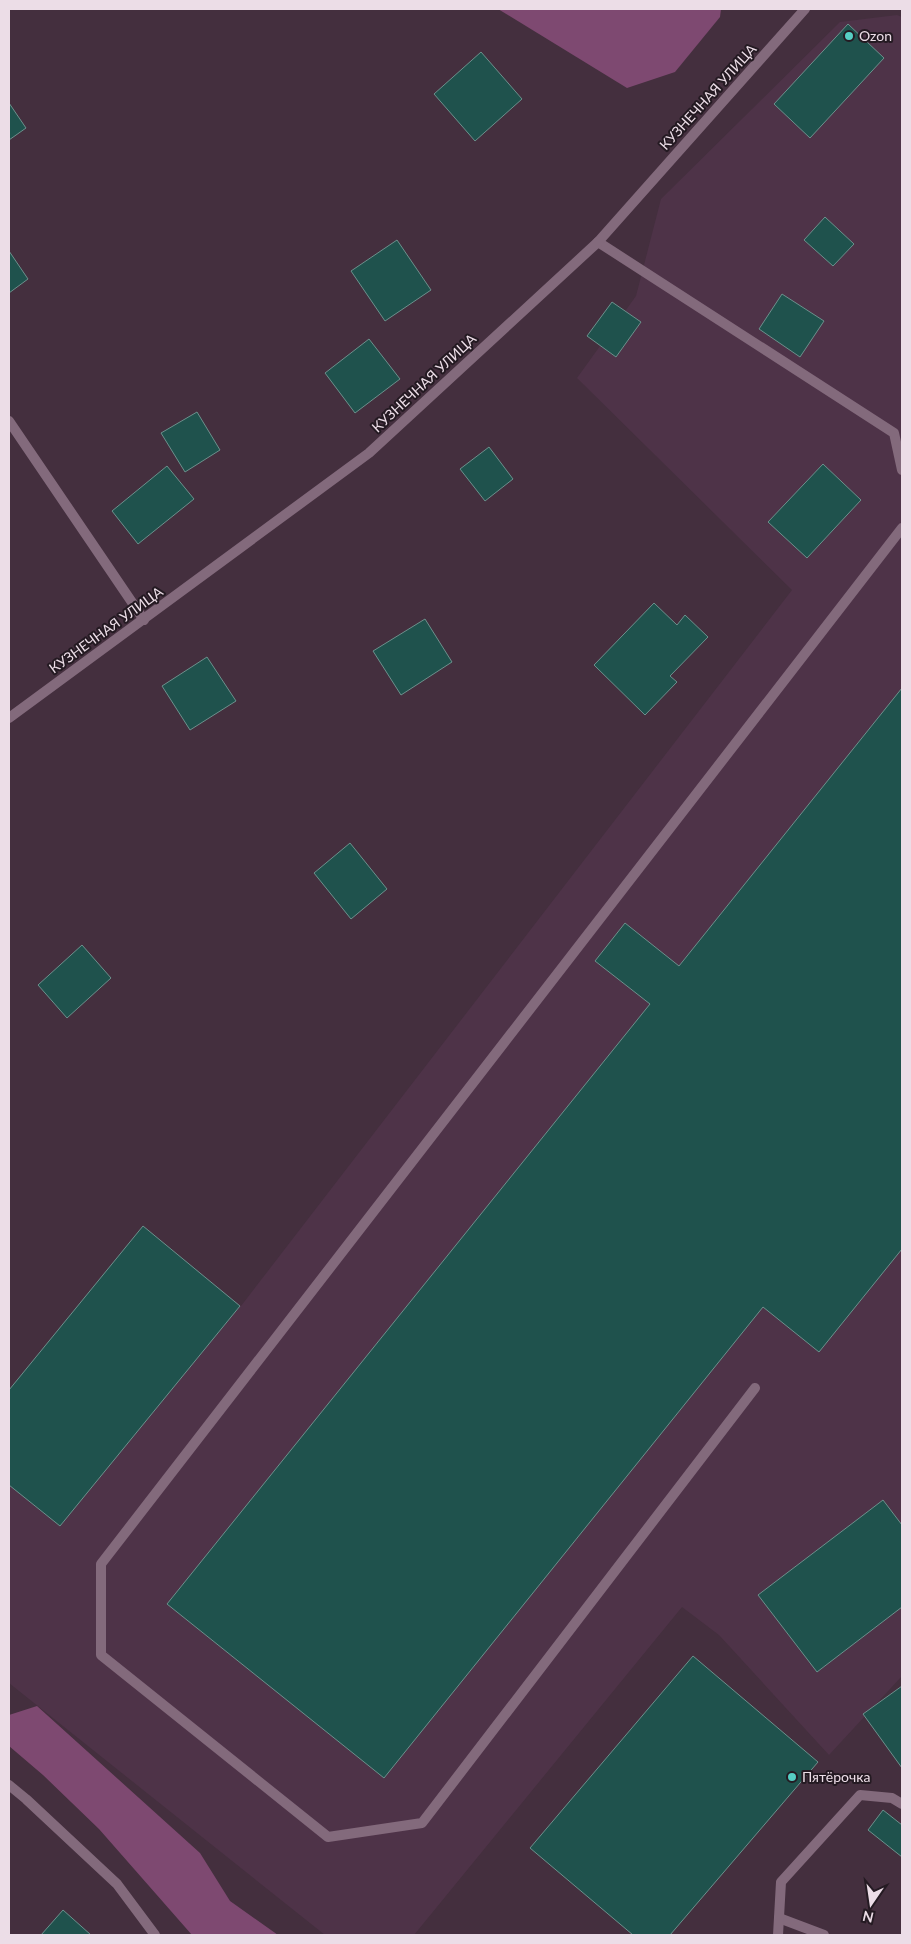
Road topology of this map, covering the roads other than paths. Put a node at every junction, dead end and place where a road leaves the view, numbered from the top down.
1 (805, 9) edge
2 (598, 242) junction
3 (9, 421) edge
4 (902, 470) edge
5 (902, 528) edge
6 (144, 620) junction
7 (9, 718) edge
8 (754, 1388) dead end
9 (9, 1785) edge
10 (902, 1804) edge
11 (779, 1918) junction
12 (155, 1935) edge
13 (778, 1935) edge
14 (824, 1935) edge

1 - 2 street, КУЗНЕЧНАЯ УЛИЦА
2 - 4 street
2 - 6 street, КУЗНЕЧНАЯ УЛИЦА
3 - 6 street
5 - 8 street
6 - 7 street, КУЗНЕЧНАЯ УЛИЦА
9 - 12 street
10 - 11 street
11 - 13 street
11 - 14 street

